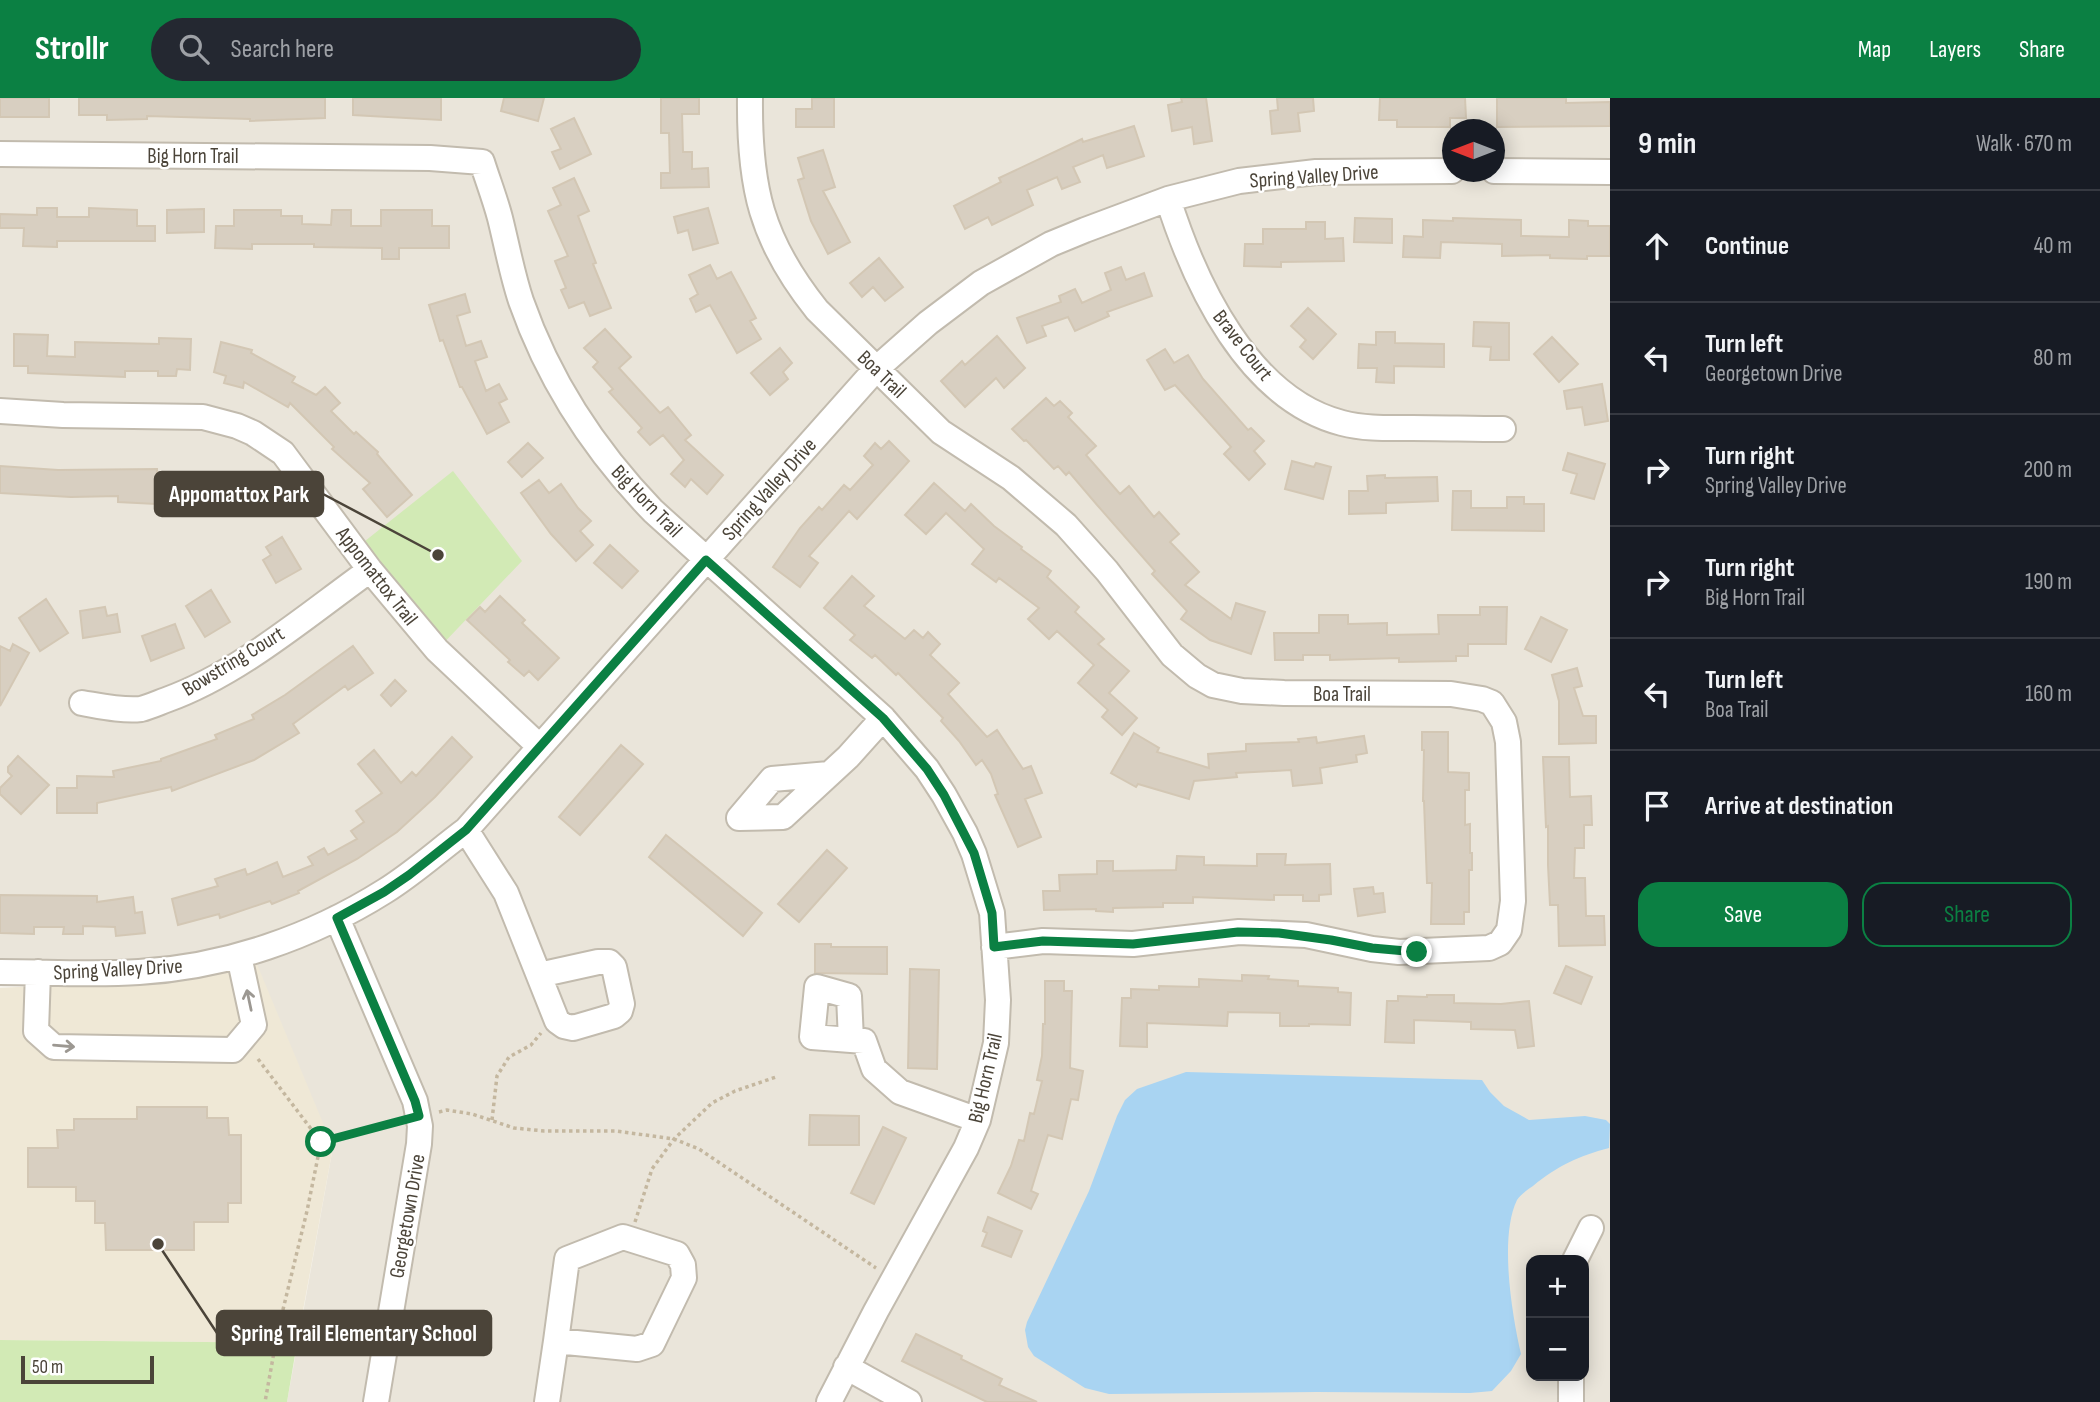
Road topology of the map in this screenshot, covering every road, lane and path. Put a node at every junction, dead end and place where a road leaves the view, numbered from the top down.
1 (750, 98) edge
2 (0, 154) edge
3 (1442, 171) edge
4 (1505, 171) edge
5 (1610, 172) edge
6 (1168, 200) junction
7 (876, 369) junction
8 (0, 411) edge
9 (1503, 429) dead end
10 (706, 560) junction
11 (370, 570) junction
12 (82, 704) dead end
13 (883, 718) junction
14 (540, 747) junction
15 (830, 774) dead end
16 (466, 830) junction
17 (337, 918) junction
18 (994, 947) junction
19 (239, 956) junction
20 (0, 972) edge
21 (38, 972) junction
22 (539, 975) junction
23 (555, 1015) junction
24 (851, 1040) dead end
25 (258, 1059) dead end
26 (776, 1077) dead end
27 (419, 1116) junction
28 (492, 1120) junction
29 (978, 1120) junction
30 (674, 1139) junction
31 (321, 1142) junction
32 (633, 1228) dead end
33 (1591, 1228) dead end
34 (1577, 1255) edge
35 (879, 1270) dead end
36 (556, 1341) junction
37 (846, 1367) junction
38 (1571, 1381) edge
39 (265, 1402) edge
40 (376, 1402) edge
41 (547, 1402) edge
42 (829, 1402) edge
43 (909, 1402) edge
44 (1571, 1402) edge

1 - 7 street, Boa Trail
2 - 10 street, Big Horn Trail
3 - 6 street, Spring Valley Drive
4 - 5 street
6 - 7 street, Spring Valley Drive
6 - 9 street, Brave Court
7 - 10 street, Spring Valley Drive
7 - 18 street, Boa Trail
8 - 11 street, Appomattox Trail
10 - 13 street, Big Horn Trail
10 - 14 street, Spring Valley Drive
11 - 12 street, Bowstring Court
11 - 14 street, Appomattox Trail
13 - 15 street
13 - 18 street, Big Horn Trail
14 - 16 street, Spring Valley Drive
16 - 17 street, Spring Valley Drive
16 - 22 street
17 - 19 street, Spring Valley Drive
17 - 27 street, Georgetown Drive
18 - 29 street, Big Horn Trail
19 - 21 street, Spring Valley Drive
21 -> 19 street
20 - 21 street, Spring Valley Drive
22 - 23 street
22 - 23 street
23 - 28 path
24 - 29 street
25 - 31 path
26 - 30 path
27 - 28 path
27 - 31 path
27 - 40 street, Georgetown Drive
28 - 30 path
29 - 37 street, Big Horn Trail
30 - 32 path
30 - 35 path
31 - 39 path
33 - 34 street
36 - 36 street
36 - 41 street
37 - 42 street, Big Horn Trail
37 - 43 street
38 - 44 street

